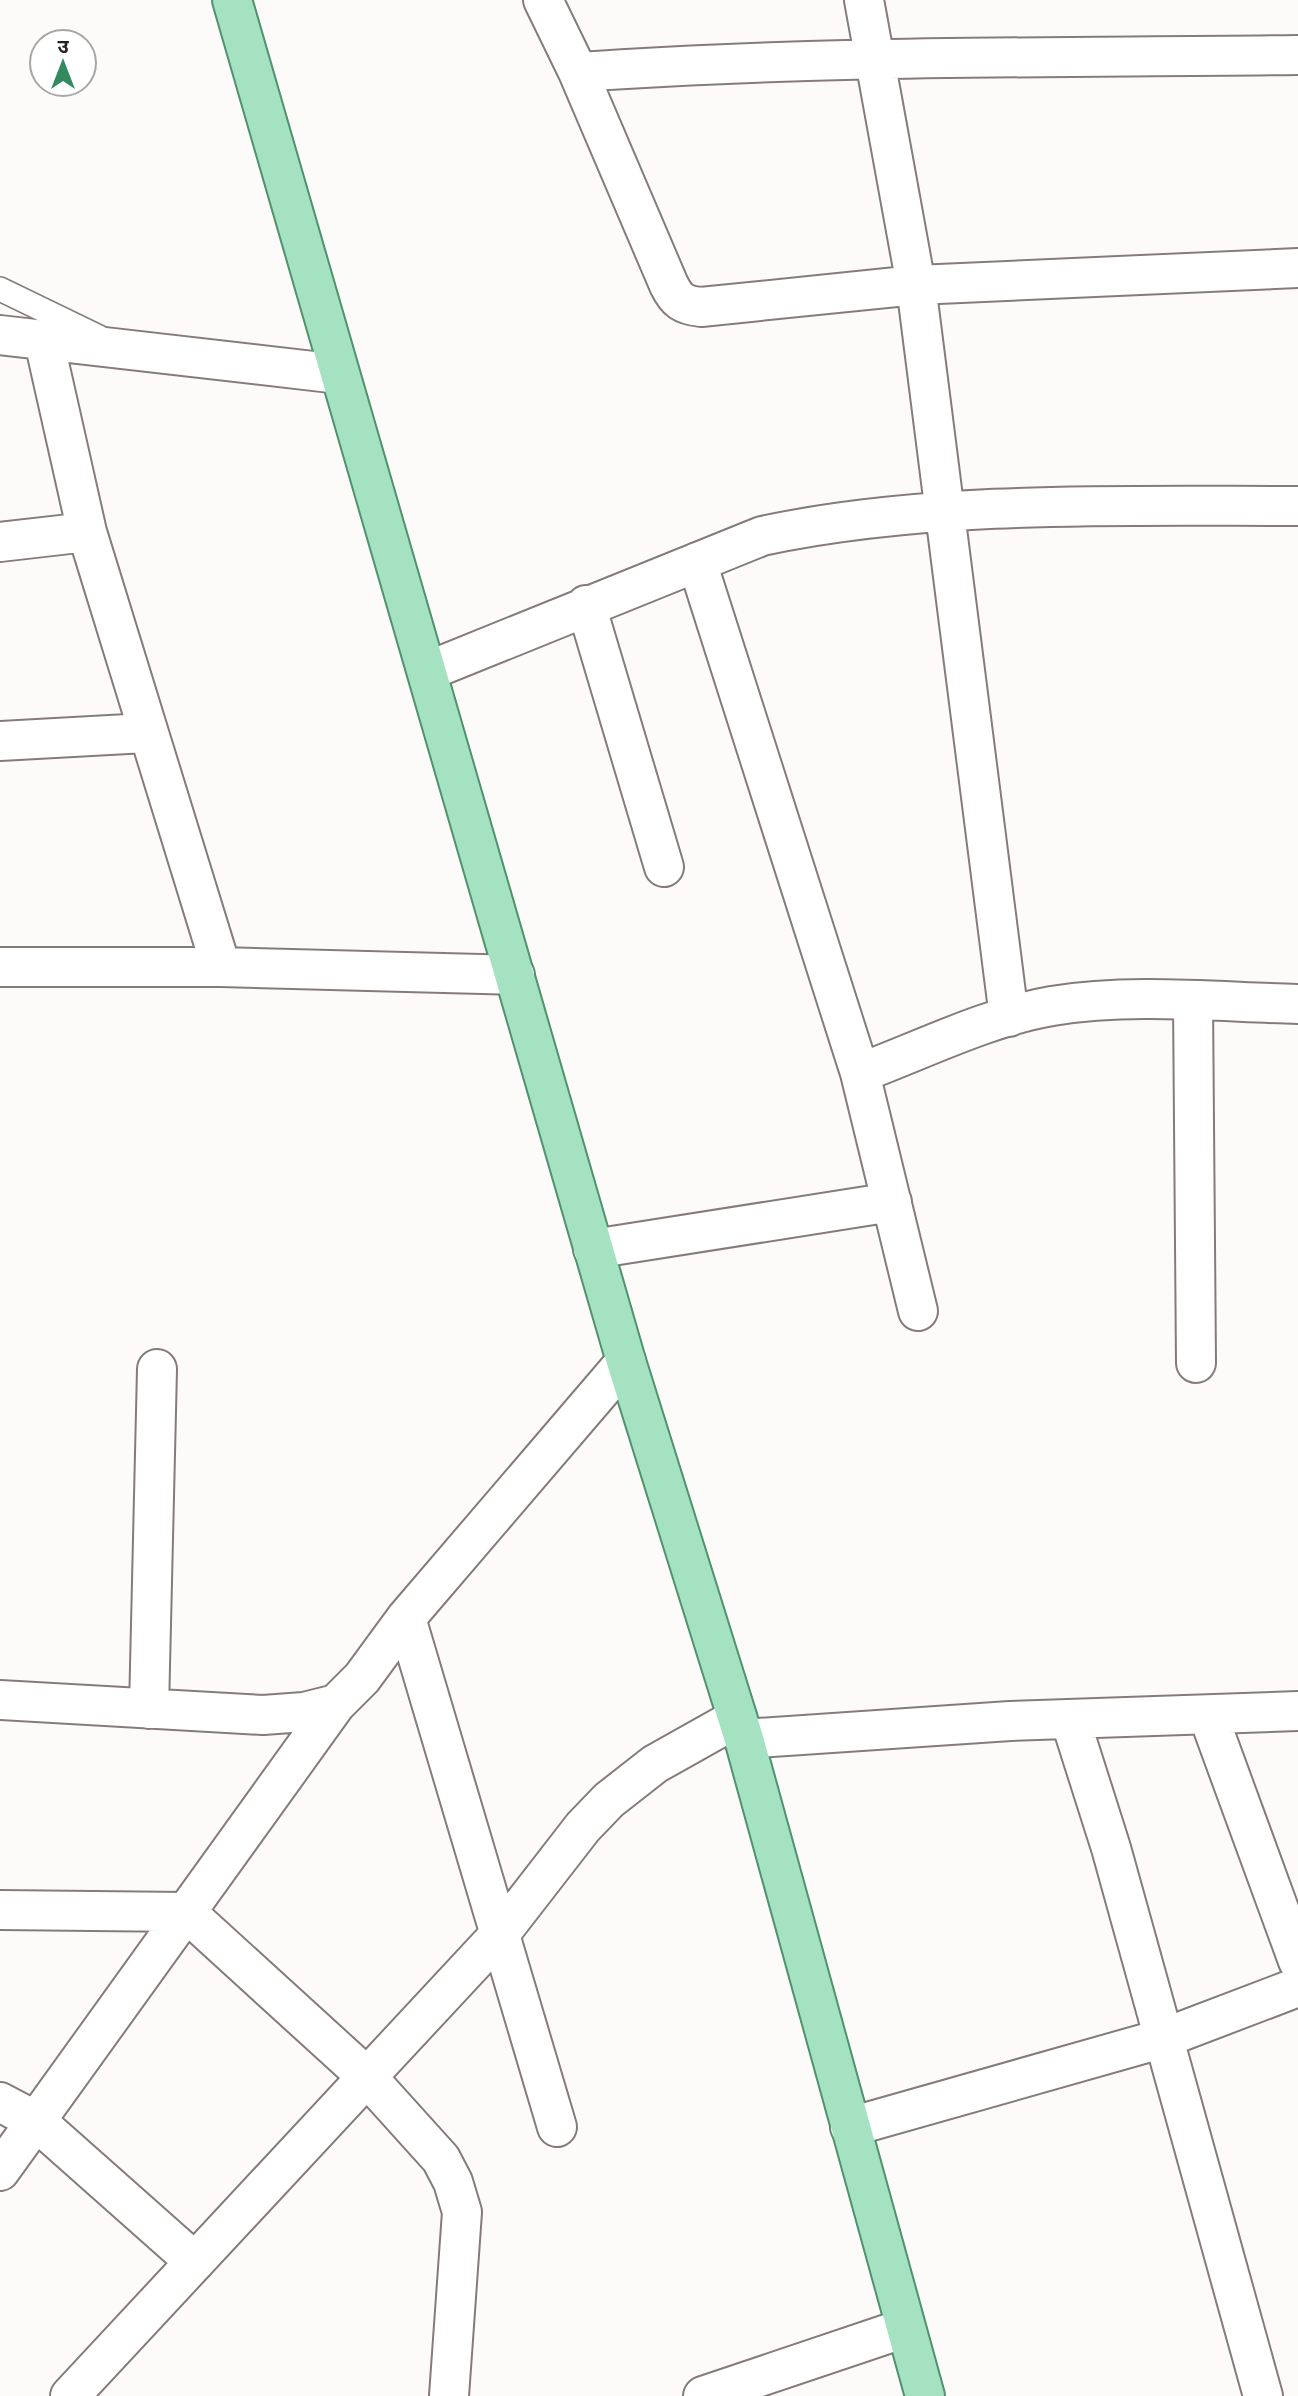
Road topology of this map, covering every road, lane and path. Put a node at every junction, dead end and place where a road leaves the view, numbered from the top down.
1 (232, 0) edge
2 (543, 0) edge
3 (864, 0) edge
4 (1298, 55) edge
5 (875, 59) junction
6 (578, 72) junction
7 (1298, 268) edge
8 (916, 285) junction
9 (0, 289) edge
10 (0, 335) edge
11 (44, 341) junction
12 (124, 349) junction
13 (339, 374) junction
14 (1298, 506) edge
15 (944, 513) junction
16 (87, 532) junction
17 (0, 542) edge
18 (697, 562) junction
19 (586, 605) junction
20 (428, 671) junction
21 (146, 733) junction
22 (0, 741) edge
23 (664, 867) dead end
24 (0, 967) edge
25 (221, 967) junction
26 (515, 975) junction
27 (1193, 1002) junction
28 (1298, 1004) edge
29 (1009, 1017) junction
30 (860, 1073) junction
31 (892, 1202) junction
32 (593, 1249) junction
33 (918, 1311) dead end
34 (626, 1361) junction
35 (1196, 1363) dead end
36 (157, 1369) dead end
37 (406, 1618) junction
38 (0, 1700) edge
39 (336, 1704) junction
40 (149, 1709) junction
41 (1298, 1711) edge
42 (1208, 1715) junction
43 (1070, 1719) junction
44 (740, 1728) junction
45 (0, 1910) edge
46 (186, 1912) junction
47 (499, 1934) junction
48 (1298, 1961) edge
49 (1298, 1987) edge
50 (1164, 2038) junction
51 (367, 2077) junction
52 (0, 2102) edge
53 (36, 2121) junction
54 (557, 2127) dead end
55 (850, 2127) junction
56 (0, 2171) edge
57 (195, 2262) junction
58 (905, 2328) junction
59 (70, 2396) edge
60 (449, 2396) edge
61 (703, 2396) edge
62 (925, 2396) edge
63 (1263, 2396) edge

1 - 13 main road
2 - 6 street
3 - 5 street
4 - 5 street
5 - 6 street
5 - 8 street
6 - 8 street
7 - 8 street
8 - 15 street
9 - 12 lane
10 - 11 street
11 - 12 street
11 - 16 street
12 - 13 street
13 - 20 main road
14 - 15 street
15 - 18 street
15 - 29 street
16 - 17 street
16 - 21 street
18 - 19 street
18 - 30 street
19 - 20 street
19 - 23 street
20 - 26 main road
21 - 22 street
21 - 25 street
24 - 25 street
25 - 26 street
26 - 32 main road
27 - 28 street
27 - 29 street
27 - 35 street
29 - 30 street
30 - 31 street
31 - 32 street
31 - 33 street
32 - 34 main road
34 - 37 street
34 - 44 main road
36 - 40 street
37 - 39 street
37 - 47 street
38 - 40 street
39 - 40 street
39 - 46 street
41 - 42 street
42 - 43 street
42 - 48 street
43 - 44 street
43 - 50 street
44 - 47 street
44 - 55 main road
45 - 46 street
46 - 51 street
46 - 53 street
47 - 51 street
47 - 54 street
49 - 50 street
50 - 55 street
50 - 63 street
51 - 57 street
51 - 60 street
52 - 53 street
53 - 56 street
53 - 57 street
55 - 58 main road
57 - 59 street
58 - 61 street
58 - 62 main road

